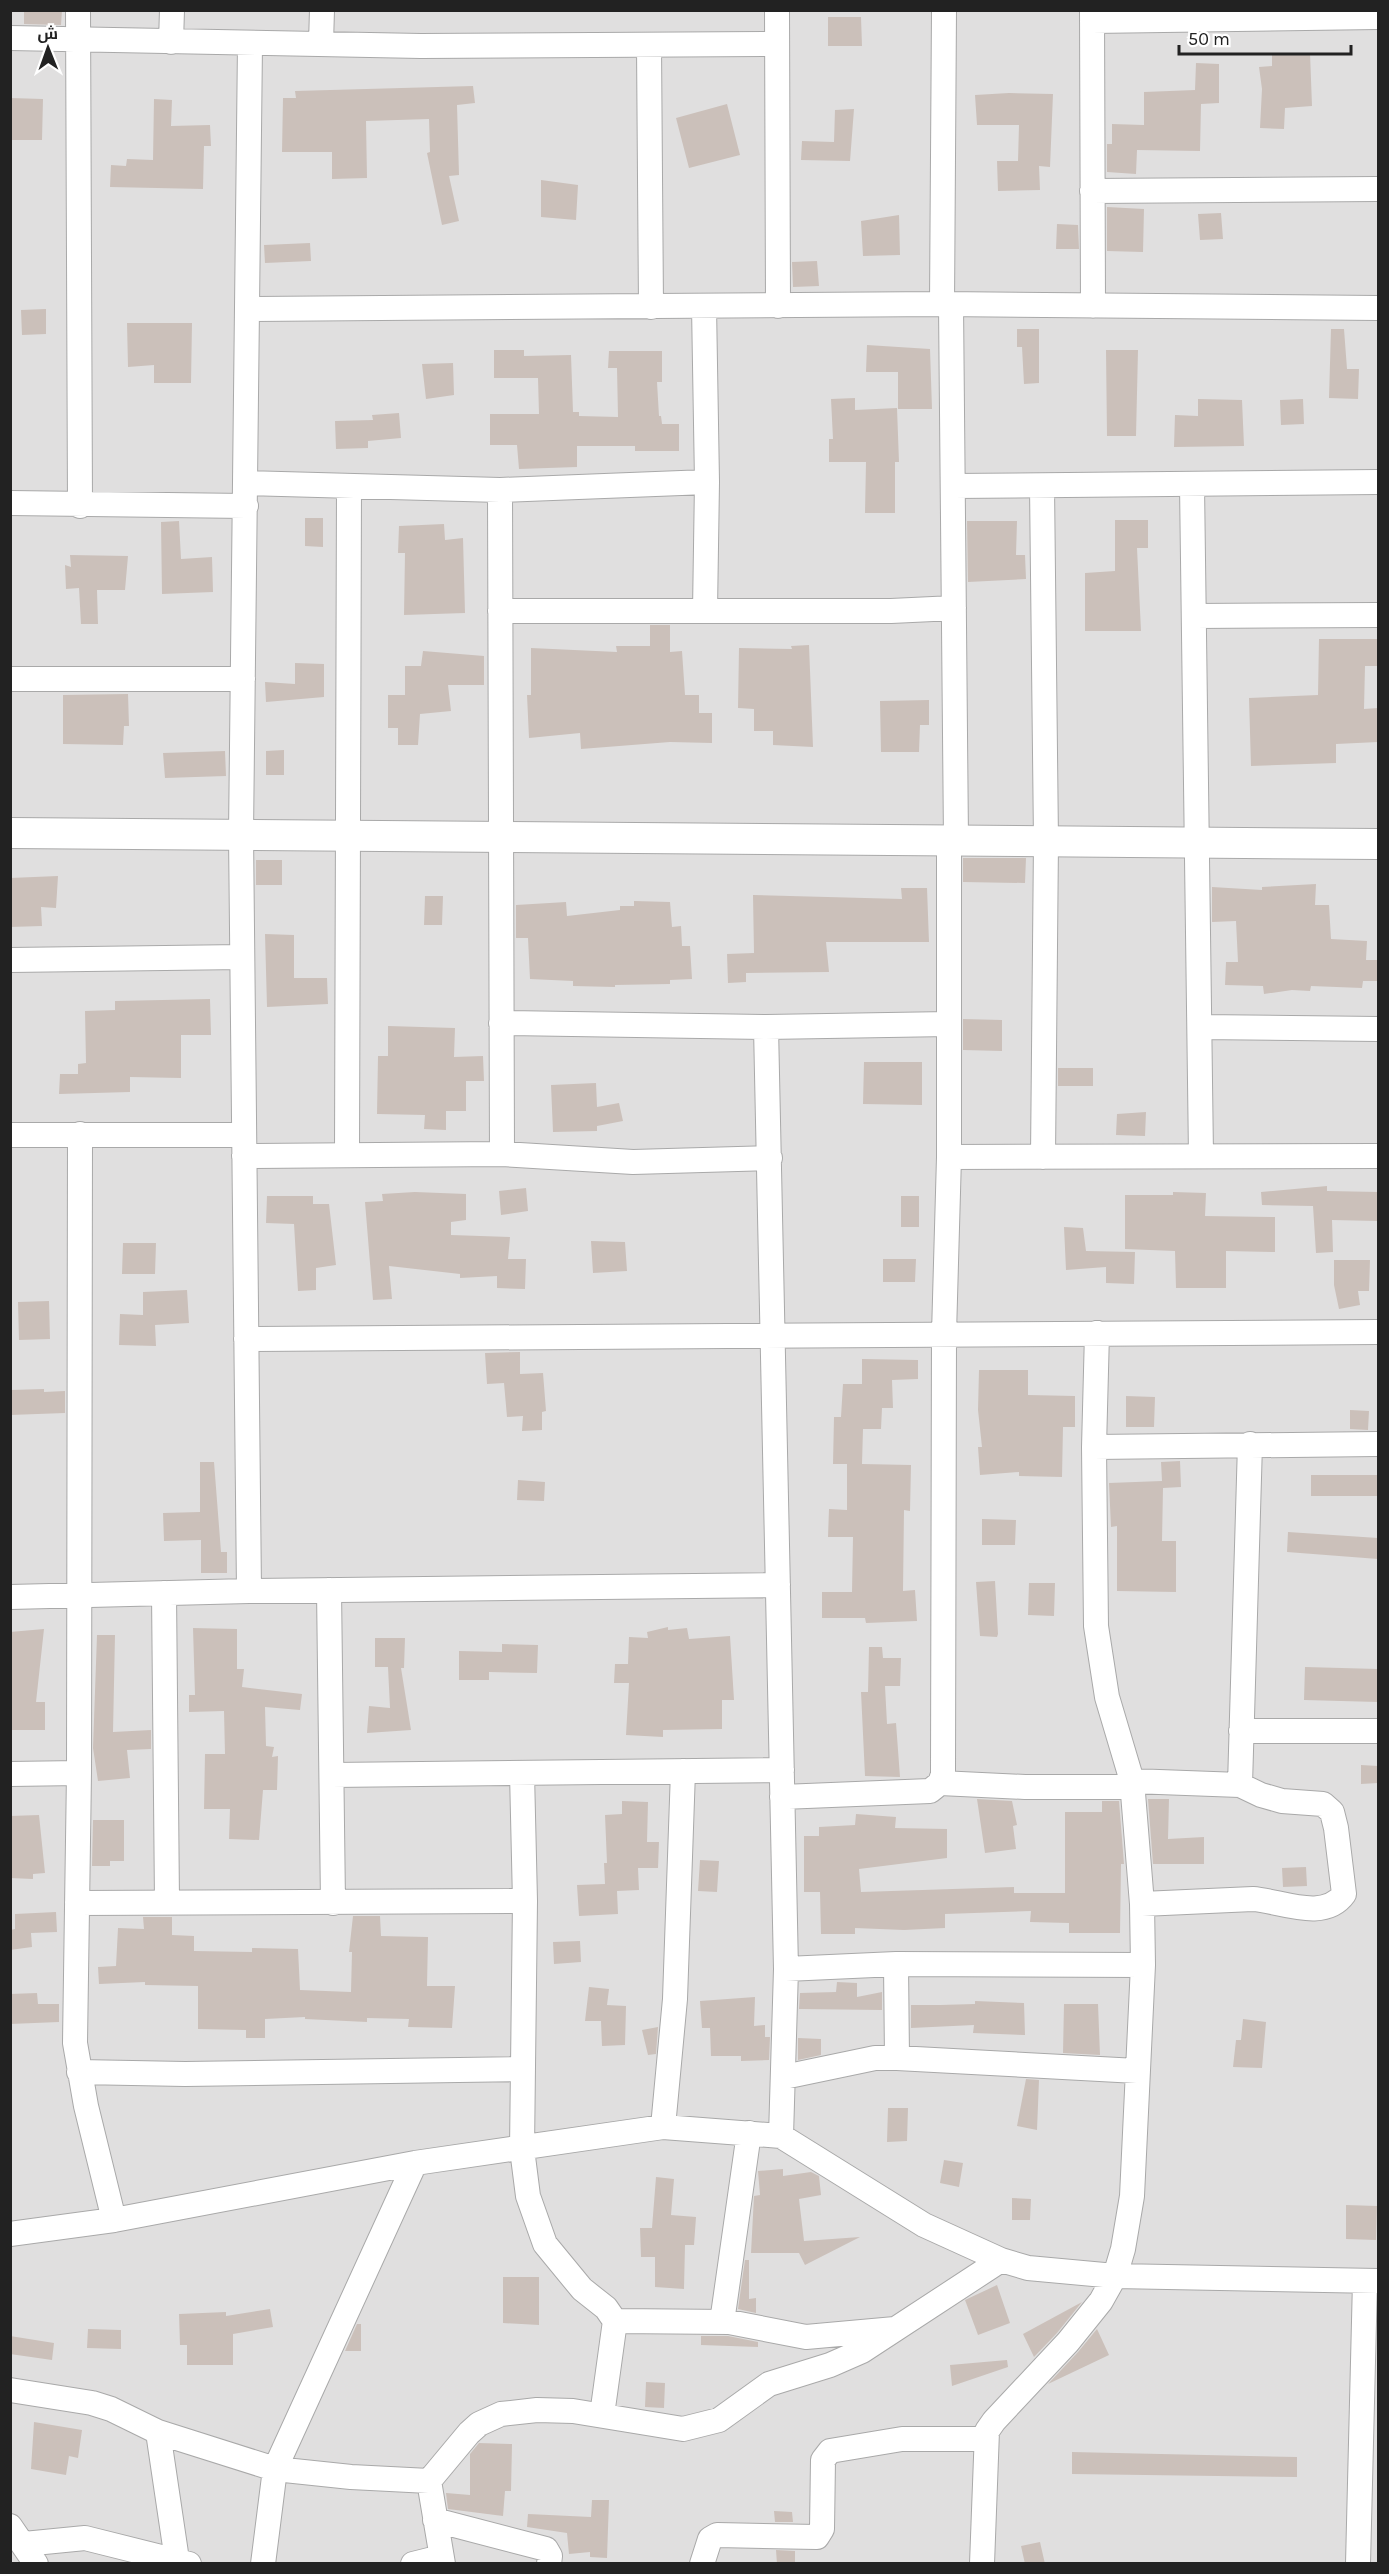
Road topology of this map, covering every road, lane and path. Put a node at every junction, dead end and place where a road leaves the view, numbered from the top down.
1 (78, 10) edge
2 (172, 10) edge
3 (322, 10) edge
4 (777, 10) edge
5 (944, 10) edge
6 (1343, 14) edge
7 (1092, 16) edge
8 (1378, 17) edge
9 (10, 38) edge
10 (78, 40) junction
11 (171, 42) junction
12 (321, 43) junction
13 (250, 44) junction
14 (777, 44) junction
15 (650, 46) junction
16 (1378, 189) edge
17 (1092, 191) junction
18 (947, 304) junction
19 (704, 306) junction
20 (778, 306) junction
21 (1093, 306) junction
22 (651, 307) junction
23 (1378, 308) edge
24 (247, 309) junction
25 (707, 482) junction
26 (1378, 482) edge
27 (1192, 485) junction
28 (953, 486) junction
29 (1042, 486) junction
30 (349, 487) junction
31 (500, 490) junction
32 (246, 494) junction
33 (10, 503) edge
34 (80, 506) junction
35 (954, 608) junction
36 (500, 611) junction
37 (705, 611) junction
38 (1378, 615) edge
39 (1194, 616) junction
40 (10, 679) edge
41 (243, 679) junction
42 (10, 832) edge
43 (241, 834) junction
44 (348, 835) junction
45 (501, 836) junction
46 (952, 840) junction
47 (1046, 841) junction
48 (1198, 842) junction
49 (1378, 844) edge
50 (242, 957) junction
51 (10, 960) edge
52 (501, 1023) junction
53 (949, 1024) junction
54 (766, 1027) junction
55 (1200, 1027) junction
56 (1378, 1029) edge
57 (80, 1134) junction
58 (10, 1135) edge
59 (244, 1145) junction
60 (502, 1154) junction
61 (347, 1155) junction
62 (1201, 1156) junction
63 (1378, 1156) edge
64 (949, 1157) junction
65 (1043, 1157) junction
66 (770, 1158) junction
67 (1378, 1332) edge
68 (1097, 1333) junction
69 (944, 1334) junction
70 (773, 1335) junction
71 (246, 1339) junction
72 (1250, 1444) junction
73 (1378, 1444) edge
74 (1094, 1447) junction
75 (778, 1585) junction
76 (249, 1590) junction
77 (329, 1590) junction
78 (164, 1593) junction
79 (80, 1596) junction
80 (10, 1597) edge
81 (1241, 1731) junction
82 (1378, 1731) edge
83 (782, 1770) junction
84 (683, 1771) junction
85 (79, 1773) junction
86 (522, 1773) junction
87 (10, 1774) edge
88 (332, 1775) junction
89 (940, 1783) junction
90 (1132, 1784) junction
91 (1240, 1785) junction
92 (782, 1797) junction
93 (167, 1901) junction
94 (525, 1901) junction
95 (77, 1903) junction
96 (333, 1903) junction
97 (1142, 1904) junction
98 (896, 1965) junction
99 (1143, 1965) junction
100 (786, 1969) junction
101 (897, 2058) junction
102 (521, 2069) junction
103 (1137, 2071) junction
104 (79, 2072) junction
105 (784, 2077) junction
106 (663, 2127) junction
107 (749, 2133) junction
108 (781, 2136) junction
109 (522, 2148) junction
110 (415, 2163) junction
111 (114, 2220) junction
112 (10, 2234) edge
113 (1001, 2260) junction
114 (1115, 2276) junction
115 (1372, 2281) edge
116 (615, 2321) junction
117 (722, 2322) junction
118 (899, 2329) junction
119 (10, 2390) edge
120 (602, 2415) junction
121 (158, 2432) junction
122 (985, 2439) junction
123 (275, 2469) junction
124 (429, 2481) junction
125 (435, 2520) junction
126 (24, 2545) edge
127 (442, 2560) edge
128 (183, 2562) edge
129 (263, 2564) edge
130 (413, 2564) edge
131 (549, 2564) edge
132 (702, 2564) edge
133 (982, 2564) edge
134 (1358, 2564) edge

1 - 10 street
2 - 11 street
3 - 12 street
4 - 14 street
5 - 18 street
6 - 7 street
6 - 8 street
7 - 17 street
9 - 10 street
10 - 11 street
10 - 34 street
11 - 13 street
12 - 13 street
12 - 15 street
13 - 24 street
14 - 15 street
14 - 20 street
15 - 22 street
16 - 17 street
17 - 21 street
18 - 20 street
18 - 21 street
18 - 28 street
19 - 20 street
19 - 22 street
19 - 25 street
21 - 23 street
22 - 24 street
24 - 32 street
25 - 31 street
25 - 37 street
26 - 27 street
27 - 29 street
27 - 39 street
28 - 29 street
28 - 35 street
29 - 47 street
30 - 31 street
30 - 32 street
30 - 44 street
31 - 36 street
32 - 34 street
32 - 41 street
33 - 34 street
35 - 37 street
35 - 46 street
36 - 37 street
36 - 45 street
38 - 39 street
39 - 48 street
40 - 41 street
41 - 43 street
42 - 43 street
43 - 44 street
43 - 50 street
44 - 45 street
44 - 61 street
45 - 46 street
45 - 52 street
46 - 47 street
46 - 53 street
47 - 48 street
47 - 65 street
48 - 49 street
48 - 55 street
50 - 51 street
50 - 59 street
52 - 54 street
52 - 60 street
53 - 54 street
53 - 64 street
54 - 66 street
55 - 56 street
55 - 62 street
57 - 58 street
57 - 59 street
57 - 79 street
59 - 61 street
59 - 71 street
60 - 61 street
60 - 66 street
62 - 63 street
62 - 65 street
64 - 65 street
64 - 69 street
66 - 70 street
67 - 68 street
68 - 69 street
68 - 74 street
69 - 70 street
69 - 89 street
70 - 71 street
70 - 75 street
71 - 76 street
72 - 73 street
72 - 74 street
72 - 81 street
74 - 90 street
75 - 77 street
75 - 83 street
76 - 77 street
76 - 78 street
77 - 88 street
78 - 79 street
78 - 93 street
79 - 80 street
79 - 85 street
81 - 82 street
81 - 91 street
83 - 84 street
83 - 92 street
84 - 86 street
84 - 106 street
85 - 87 street
85 - 95 street
86 - 88 street
86 - 94 street
88 - 96 street
89 - 90 street
89 - 92 street
90 - 91 street
90 - 97 street
91 - 97 street
92 - 100 street
93 - 95 street
93 - 96 street
94 - 96 street
94 - 102 street
95 - 104 street
97 - 99 street
98 - 99 street
98 - 100 street
98 - 101 street
99 - 103 street
100 - 105 street
101 - 103 street
101 - 105 street
102 - 104 street
102 - 109 street
103 - 114 street
104 - 111 street
105 - 108 street
106 - 107 street
106 - 109 street
107 - 108 street
107 - 117 street
108 - 113 street
109 - 110 street
109 - 116 street
110 - 111 street
110 - 123 street
111 - 112 street
113 - 114 street
113 - 118 street
114 - 115 street
114 - 122 street
115 - 134 street
116 - 117 street
116 - 120 street
117 - 118 street
118 - 120 street
119 - 121 street
120 - 124 street
121 - 123 street
121 - 128 street
122 - 132 street
122 - 133 street
123 - 124 street
123 - 129 street
124 - 125 street
125 - 127 street
125 - 131 street
126 - 128 street
127 - 130 street

